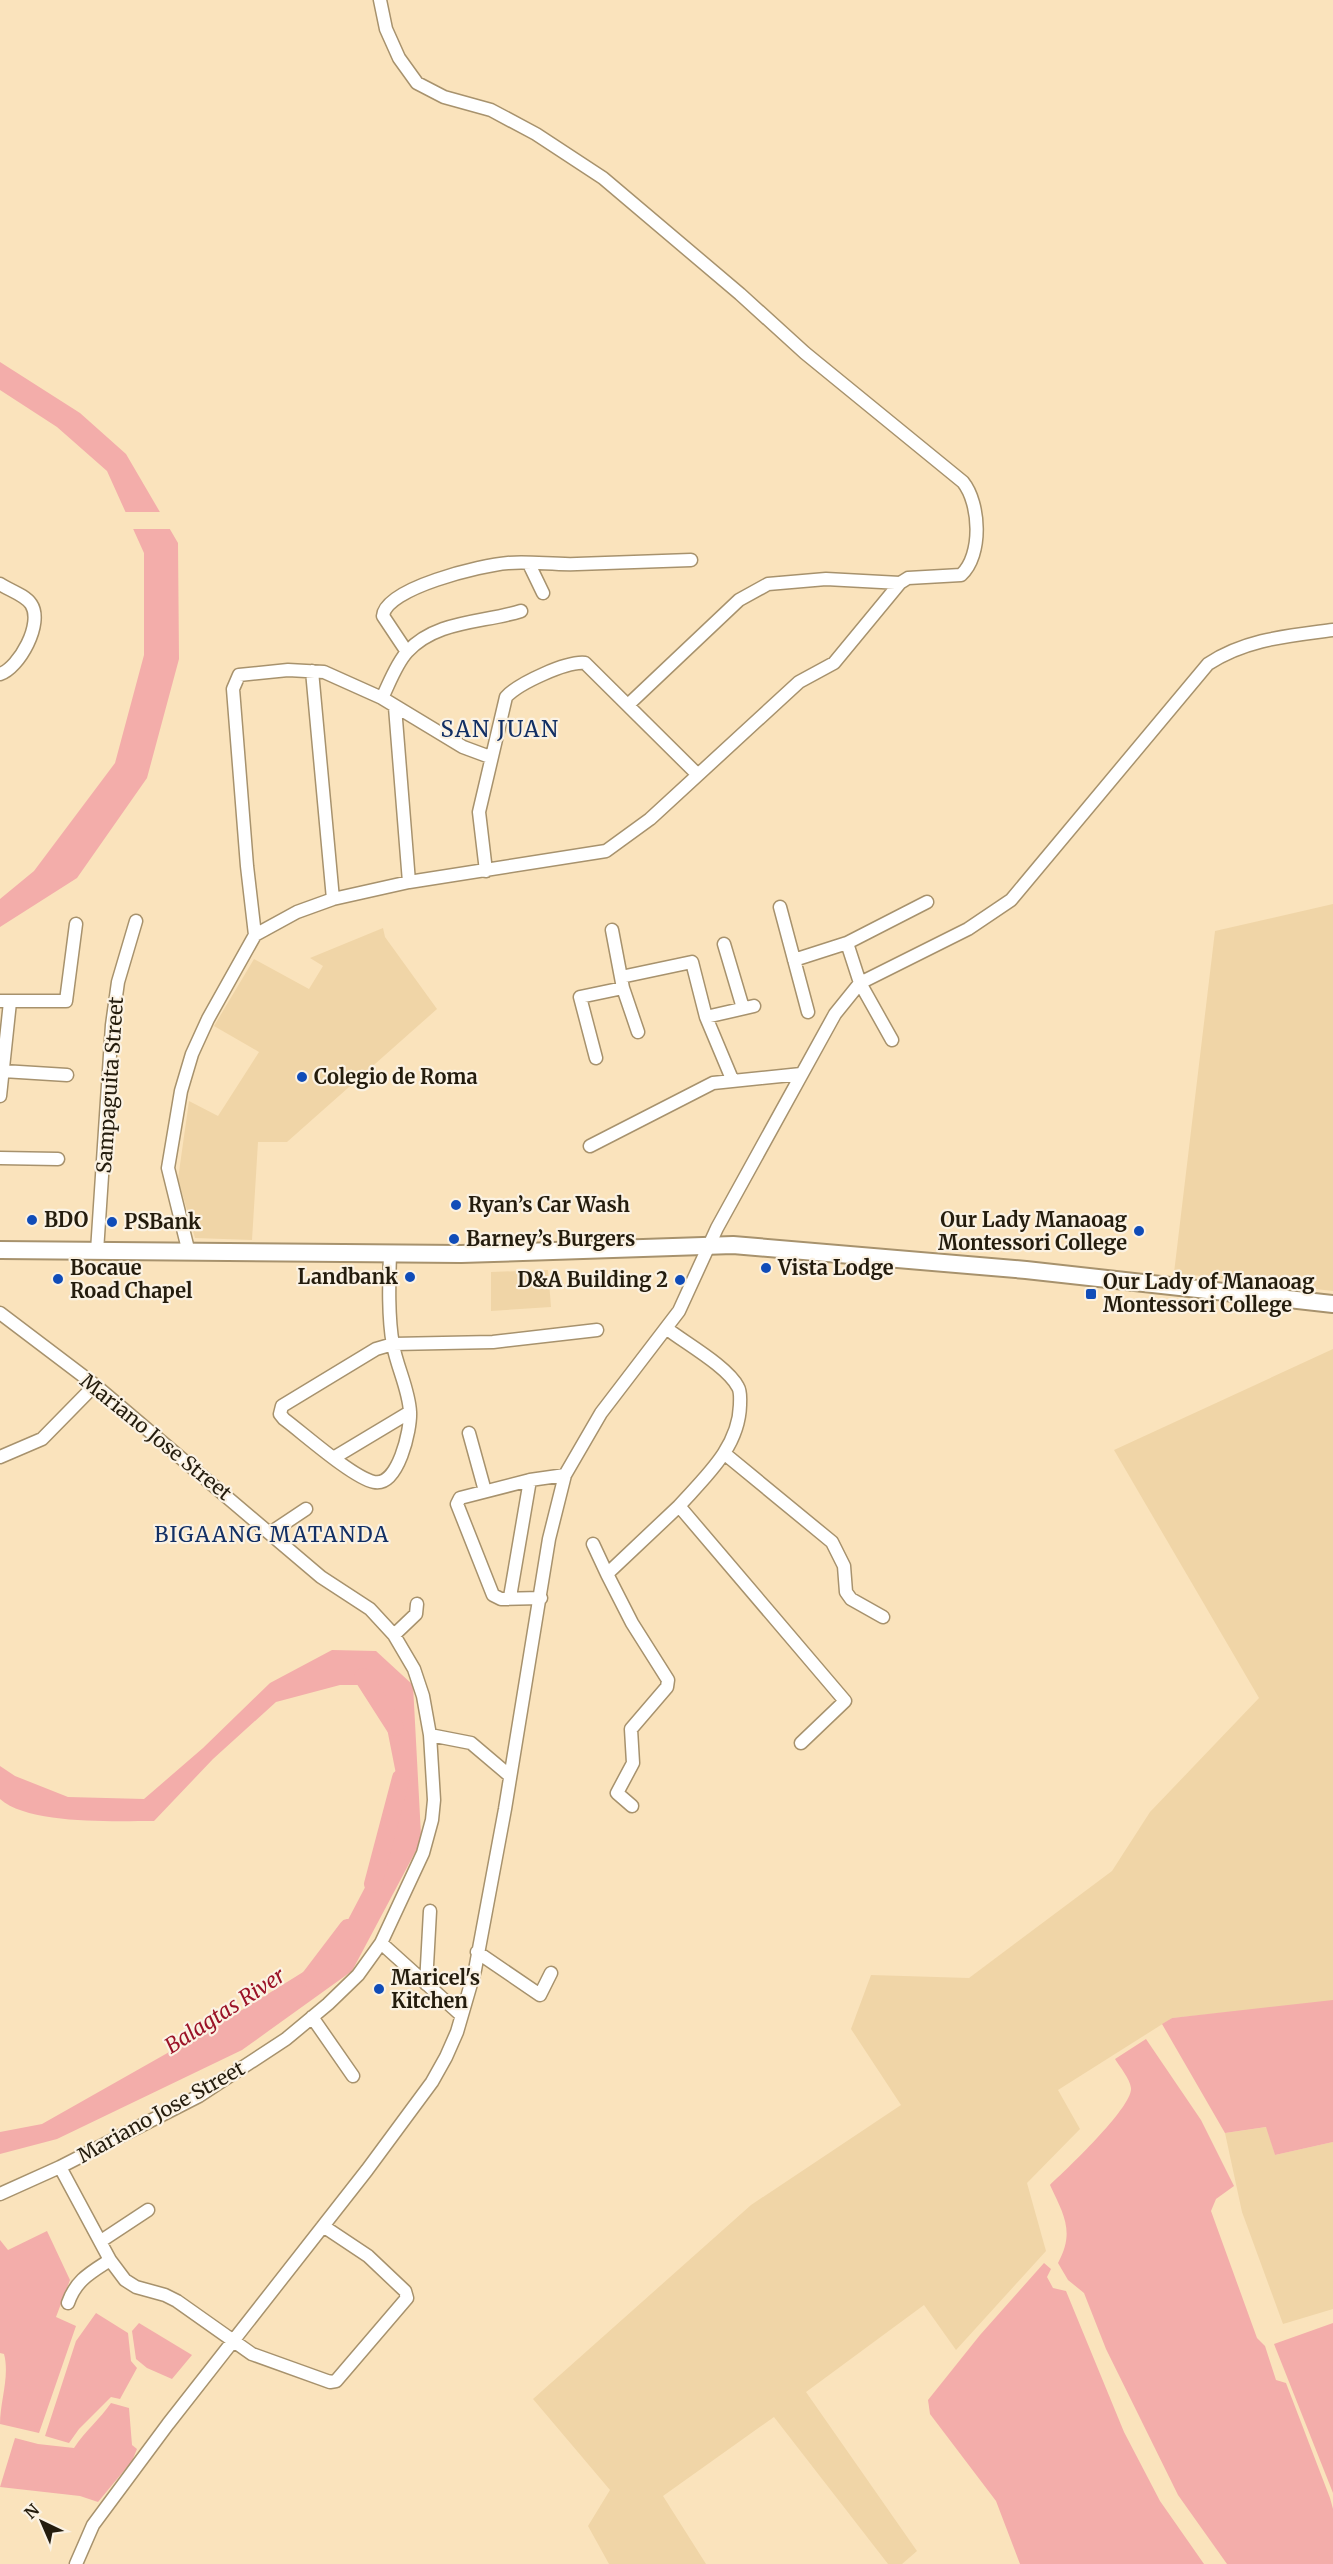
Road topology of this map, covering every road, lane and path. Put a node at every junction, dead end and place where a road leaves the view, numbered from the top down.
1 (380, 0) edge
2 (691, 560) dead end
3 (529, 564) junction
4 (900, 583) junction
5 (0, 584) edge
6 (543, 593) dead end
7 (521, 611) dead end
8 (1333, 630) edge
9 (407, 652) junction
10 (312, 671) junction
11 (0, 674) edge
12 (382, 698) junction
13 (629, 705) junction
14 (395, 707) junction
15 (490, 757) junction
16 (697, 774) junction
17 (486, 872) junction
18 (409, 882) junction
19 (333, 899) junction
20 (927, 902) dead end
21 (780, 907) dead end
22 (136, 921) dead end
23 (76, 924) dead end
24 (612, 930) dead end
25 (255, 935) junction
26 (848, 943) junction
27 (724, 944) dead end
28 (794, 960) junction
29 (622, 982) junction
30 (860, 983) junction
31 (5, 1002) edge
32 (808, 1012) dead end
33 (706, 1017) junction
34 (638, 1032) dead end
35 (892, 1040) dead end
36 (596, 1058) dead end
37 (2, 1062) edge
38 (801, 1074) junction
39 (68, 1075) dead end
40 (732, 1079) junction
41 (0, 1096) edge
42 (590, 1146) dead end
43 (0, 1158) edge
44 (58, 1159) dead end
45 (709, 1245) junction
46 (0, 1250) edge
47 (188, 1250) junction
48 (98, 1251) junction
49 (390, 1254) junction
50 (1333, 1304) edge
51 (0, 1313) edge
52 (666, 1328) junction
53 (597, 1330) dead end
54 (393, 1344) junction
55 (95, 1385) junction
56 (410, 1412) junction
57 (469, 1433) dead end
58 (725, 1454) junction
59 (0, 1457) edge
60 (335, 1457) junction
61 (565, 1475) junction
62 (530, 1480) junction
63 (484, 1491) junction
64 (679, 1506) junction
65 (306, 1509) dead end
66 (270, 1533) junction
67 (593, 1544) dead end
68 (607, 1574) junction
69 (510, 1597) junction
70 (541, 1598) junction
71 (417, 1604) dead end
72 (883, 1617) dead end
73 (394, 1635) junction
74 (430, 1735) junction
75 (801, 1743) dead end
76 (510, 1776) junction
77 (632, 1806) dead end
78 (430, 1911) dead end
79 (381, 1943) junction
80 (477, 1952) junction
81 (550, 1973) dead end
82 (426, 1984) junction
83 (461, 2015) junction
84 (312, 2017) junction
85 (352, 2076) dead end
86 (60, 2168) junction
87 (0, 2194) edge
88 (148, 2210) dead end
89 (323, 2226) junction
90 (101, 2241) junction
91 (110, 2260) junction
92 (68, 2303) dead end
93 (233, 2342) junction
94 (76, 2564) edge

1 - 4 street
2 - 3 street
3 - 6 street
3 - 9 street
4 - 13 street
4 - 16 street
5 - 11 street
7 - 9 street
8 - 30 street
9 - 12 street
10 - 12 street
10 - 19 street
10 - 25 street
12 - 14 street
13 - 15 street
13 - 16 street
14 - 15 street
14 - 18 street
15 - 17 street
16 - 17 street
17 - 18 street
18 - 19 street
19 - 25 street
20 - 26 street
21 - 28 street
22 - 48 street, Sampaguita Street
23 - 31 street
24 - 29 street
25 - 47 street
26 - 28 street
26 - 30 street
27 - 33 street
28 - 32 street
29 - 33 street
29 - 34 street
29 - 36 street
30 - 35 street
30 - 38 street
31 - 37 street
33 - 40 street
37 - 39 street
37 - 41 street
38 - 40 street
38 - 45 street
40 - 42 street
43 - 44 street
45 - 49 highway
45 - 50 highway
45 - 52 street
46 - 48 highway
47 - 48 highway
47 - 49 highway
49 - 54 street
51 - 55 street, Mariano Jose Street
52 - 58 street
52 - 61 street
53 - 54 street
54 - 56 street
54 - 60 street
55 - 59 street
55 - 66 street, Mariano Jose Street
56 - 60 street
56 - 60 street
57 - 63 street
58 - 64 street
58 - 72 street
61 - 62 street
61 - 70 street
62 - 63 street
62 - 69 street
63 - 69 street
64 - 68 street
64 - 75 street
65 - 66 street
66 - 73 street, Mariano Jose Street
67 - 68 street
68 - 77 street
69 - 70 street
70 - 76 street
71 - 73 street
73 - 74 street, Mariano Jose Street
74 - 76 street
74 - 79 street, Mariano Jose Street
76 - 80 street
78 - 82 street
79 - 82 street
79 - 84 street, Mariano Jose Street
80 - 81 street
80 - 83 street
82 - 83 street
83 - 89 street
84 - 85 street
84 - 86 street, Mariano Jose Street
86 - 87 street, Mariano Jose Street
86 - 90 street
88 - 90 street
89 - 93 street
89 - 93 street
90 - 91 street
91 - 92 street
91 - 93 street
93 - 94 street

